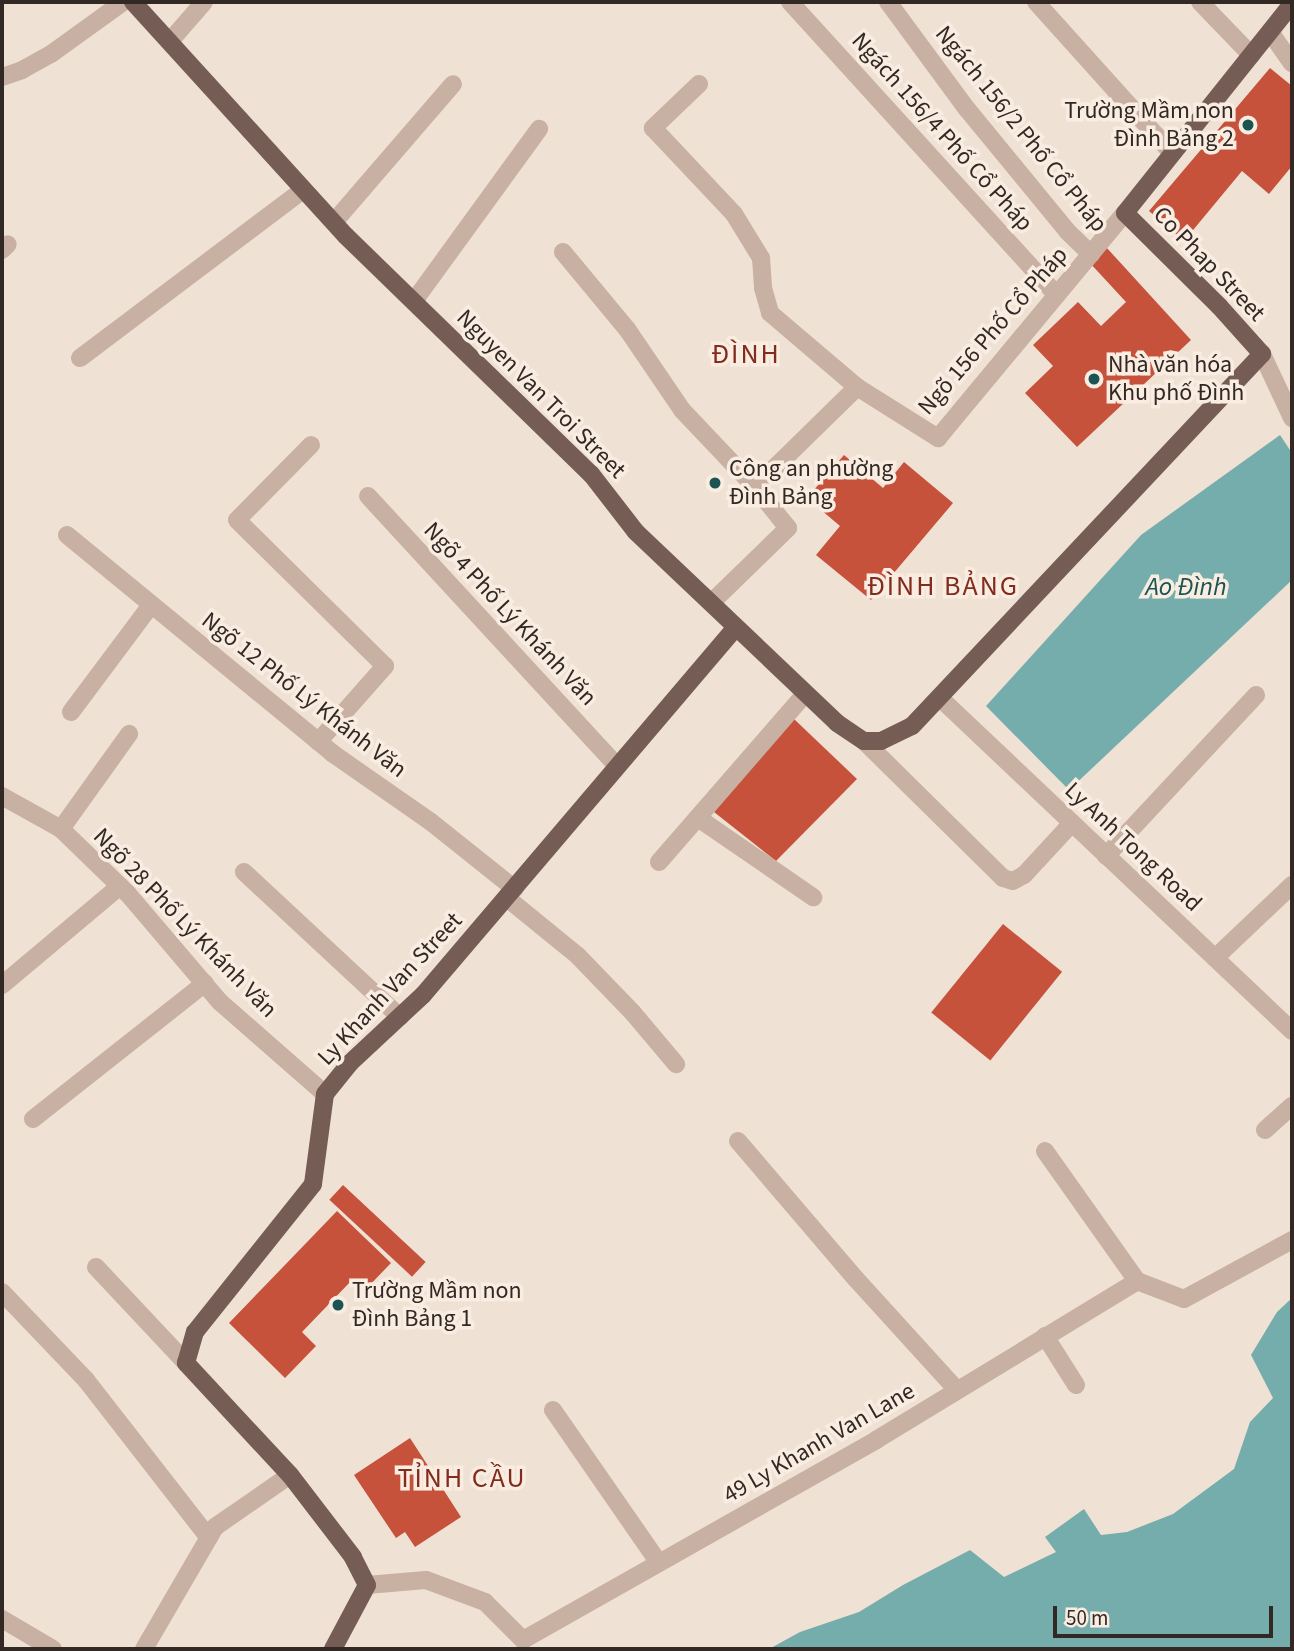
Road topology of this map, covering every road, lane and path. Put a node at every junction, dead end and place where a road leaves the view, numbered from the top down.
1 (123, 2) edge
2 (133, 2) edge
3 (204, 2) edge
4 (790, 2) edge
5 (888, 2) edge
6 (1036, 2) edge
7 (1200, 2) edge
8 (1292, 4) edge
9 (1270, 32) junction
10 (171, 40) junction
11 (1251, 55) junction
12 (1292, 62) edge
13 (2, 77) edge
14 (453, 84) dead end
15 (699, 84) dead end
16 (539, 129) dead end
17 (1172, 153) junction
18 (303, 190) junction
19 (1125, 213) junction
20 (334, 222) junction
21 (563, 252) dead end
22 (1091, 254) junction
23 (1057, 295) junction
24 (414, 301) junction
25 (1262, 354) junction
26 (80, 358) dead end
27 (857, 387) junction
28 (1292, 418) edge
29 (311, 445) dead end
30 (755, 487) junction
31 (368, 496) dead end
32 (67, 535) dead end
33 (712, 602) junction
34 (151, 605) junction
35 (735, 629) junction
36 (805, 694) junction
37 (1256, 695) dead end
38 (940, 698) junction
39 (71, 712) dead end
40 (129, 734) dead end
41 (864, 741) junction
42 (318, 742) junction
43 (616, 765) junction
44 (2, 796) edge
45 (698, 818) junction
46 (1072, 823) junction
47 (61, 828) junction
48 (1107, 856) junction
49 (659, 862) dead end
50 (244, 872) dead end
51 (1292, 885) edge
52 (120, 886) junction
53 (511, 893) junction
54 (813, 897) dead end
55 (1215, 958) junction
56 (205, 984) junction
57 (2, 985) edge
58 (400, 1017) junction
59 (1292, 1031) edge
60 (676, 1064) dead end
61 (325, 1094) junction
62 (1292, 1106) edge
63 (33, 1119) dead end
64 (1265, 1130) dead end
65 (738, 1141) dead end
66 (1045, 1151) dead end
67 (1292, 1240) edge
68 (96, 1267) dead end
69 (1137, 1281) junction
70 (2, 1292) edge
71 (1045, 1336) junction
72 (186, 1363) junction
73 (1076, 1385) dead end
74 (957, 1390) junction
75 (553, 1410) dead end
76 (290, 1475) junction
77 (209, 1538) junction
78 (659, 1563) junction
79 (368, 1585) junction
80 (2, 1619) edge
81 (529, 1645) edge
82 (53, 1649) edge
83 (144, 1649) edge
84 (333, 1649) edge

1 - 13 street
2 - 10 main road, Nguyen Van Troi Street
3 - 10 street
4 - 23 street, Ngách 156/4 Phố Cổ Pháp
5 - 22 street, Ngách 156/2 Phố Cổ Pháp
6 - 17 street
7 - 11 street
8 - 9 main road, Co Phap Street
9 - 11 main road, Co Phap Street
9 - 12 street
10 - 18 main road, Nguyen Van Troi Street
11 - 17 main road, Co Phap Street
14 - 20 street
15 - 27 street
16 - 24 street
17 - 19 main road, Co Phap Street
18 - 20 main road, Nguyen Van Troi Street
18 - 26 street
19 - 22 street, Ngõ 156 Phố Cổ Pháp
19 - 25 main road, Co Phap Street
20 - 24 main road, Nguyen Van Troi Street
21 - 30 street
22 - 23 street, Ngõ 156 Phố Cổ Pháp
23 - 27 street, Ngõ 156 Phố Cổ Pháp
24 - 33 main road, Nguyen Van Troi Street
25 - 28 street
25 - 38 main road, Co Phap Street
27 - 30 street
29 - 42 street
30 - 33 street
31 - 43 street, Ngõ 4 Phố Lý Khánh Văn
32 - 34 street, Ngõ 12 Phố Lý Khánh Văn
33 - 35 main road, Nguyen Van Troi Street
34 - 39 street
34 - 42 street, Ngõ 12 Phố Lý Khánh Văn
35 - 36 main road, Nguyen Van Troi Street
35 - 43 main road, Ly Khanh Van Street
36 - 41 main road, Nguyen Van Troi Street
36 - 45 street
37 - 48 street
38 - 41 main road
38 - 46 street, Ly Anh Tong Road
40 - 47 street
41 - 46 street
42 - 53 street, Ngõ 12 Phố Lý Khánh Văn
43 - 53 main road, Ly Khanh Van Street
44 - 47 street, Ngõ 28 Phố Lý Khánh Văn
45 - 49 street
45 - 54 street
46 - 48 street, Ly Anh Tong Road
47 - 52 street, Ngõ 28 Phố Lý Khánh Văn
48 - 55 street, Ly Anh Tong Road
50 - 58 street
51 - 55 street
52 - 56 street, Ngõ 28 Phố Lý Khánh Văn
52 - 57 street
53 - 58 main road, Ly Khanh Van Street
53 - 60 street, Ngõ 12 Phố Lý Khánh Văn
55 - 59 street, Ly Anh Tong Road
56 - 61 street, Ngõ 28 Phố Lý Khánh Văn
56 - 63 street
58 - 61 main road, Ly Khanh Van Street
61 - 72 main road, Ly Khanh Van Street
62 - 64 street
65 - 74 street
66 - 69 street
67 - 69 street
68 - 72 street
69 - 71 street, 49 Ly Khanh Van Lane
70 - 77 street
71 - 73 street
71 - 74 street, 49 Ly Khanh Van Lane
72 - 76 main road
74 - 78 street, 49 Ly Khanh Van Lane
75 - 78 street
76 - 77 street
76 - 79 main road
77 - 83 street
78 - 81 street, 49 Ly Khanh Van Lane
79 - 81 street, 49 Ly Khanh Van Lane
79 - 84 main road
80 - 82 street

